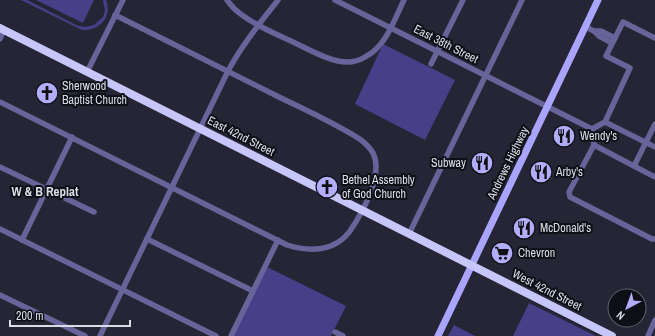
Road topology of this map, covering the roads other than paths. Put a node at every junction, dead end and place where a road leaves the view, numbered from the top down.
1 (123, 0) edge
2 (227, 0) edge
3 (278, 0) edge
4 (335, 0) edge
5 (404, 0) edge
6 (463, 0) edge
7 (522, 0) edge
8 (598, 0) edge
9 (116, 15) junction
10 (258, 25) junction
11 (586, 27) junction
12 (390, 28) junction
13 (2, 29) edge
14 (655, 38) edge
15 (0, 39) edge
16 (614, 41) junction
17 (438, 52) junction
18 (431, 64) dead end
19 (228, 71) junction
20 (87, 72) junction
21 (485, 76) junction
22 (0, 102) edge
23 (547, 107) junction
24 (605, 122) junction
25 (655, 124) edge
26 (200, 129) junction
27 (592, 129) junction
28 (72, 137) junction
29 (646, 143) junction
30 (594, 145) junction
31 (655, 147) edge
32 (634, 166) junction
33 (0, 167) edge
34 (655, 177) edge
35 (172, 187) junction
36 (47, 188) junction
37 (361, 210) junction
38 (94, 212) dead end
39 (0, 229) edge
40 (409, 234) junction
41 (147, 239) junction
42 (655, 239) edge
43 (22, 240) junction
44 (278, 240) junction
45 (471, 265) junction
46 (123, 289) junction
47 (253, 291) junction
48 (0, 295) edge
49 (655, 320) edge
50 (335, 332) dead end
51 (85, 336) edge
52 (100, 336) edge
53 (216, 336) edge
54 (231, 336) edge
55 (343, 336) edge
56 (438, 336) edge
57 (612, 336) edge
58 (648, 336) edge

1 - 9 street
2 - 10 street
3 - 10 street
4 - 12 street, East 38th Street
5 - 12 street
6 - 17 street
7 - 21 street
8 - 11 main road, Andrews Highway
9 - 19 street
9 - 20 street
10 - 12 street
10 - 19 street
11 - 16 street
11 - 23 main road, Andrews Highway
12 - 17 street, East 38th Street
13 - 15 street
13 - 20 highway, East 42nd Street
14 - 16 street
16 - 24 street
17 - 18 street
17 - 21 street, East 38th Street
19 - 26 street
19 - 37 street
20 - 26 highway, East 42nd Street
21 - 23 street, East 38th Street
21 - 40 street
22 - 28 street
23 - 27 street, East 38th Street
23 - 45 main road, Andrews Highway
24 - 27 street
24 - 29 street
25 - 29 street
26 - 35 street
26 - 37 highway, East 42nd Street
27 - 30 street
28 - 35 street
28 - 36 street
29 - 31 street
29 - 32 street
30 - 32 street
30 - 42 street
32 - 34 street
33 - 36 street
35 - 41 street
35 - 44 street
36 - 38 street
36 - 43 street
37 - 40 highway, East 42nd Street
37 - 44 street
39 - 43 street
40 - 45 highway, East 42nd Street
41 - 46 street
41 - 47 street
43 - 46 street
44 - 47 street
45 - 56 main road, Andrews Highway
45 - 57 highway, West 42nd Street
46 - 52 street
46 - 53 street
47 - 54 street
48 - 51 street
49 - 58 street
50 - 55 street

